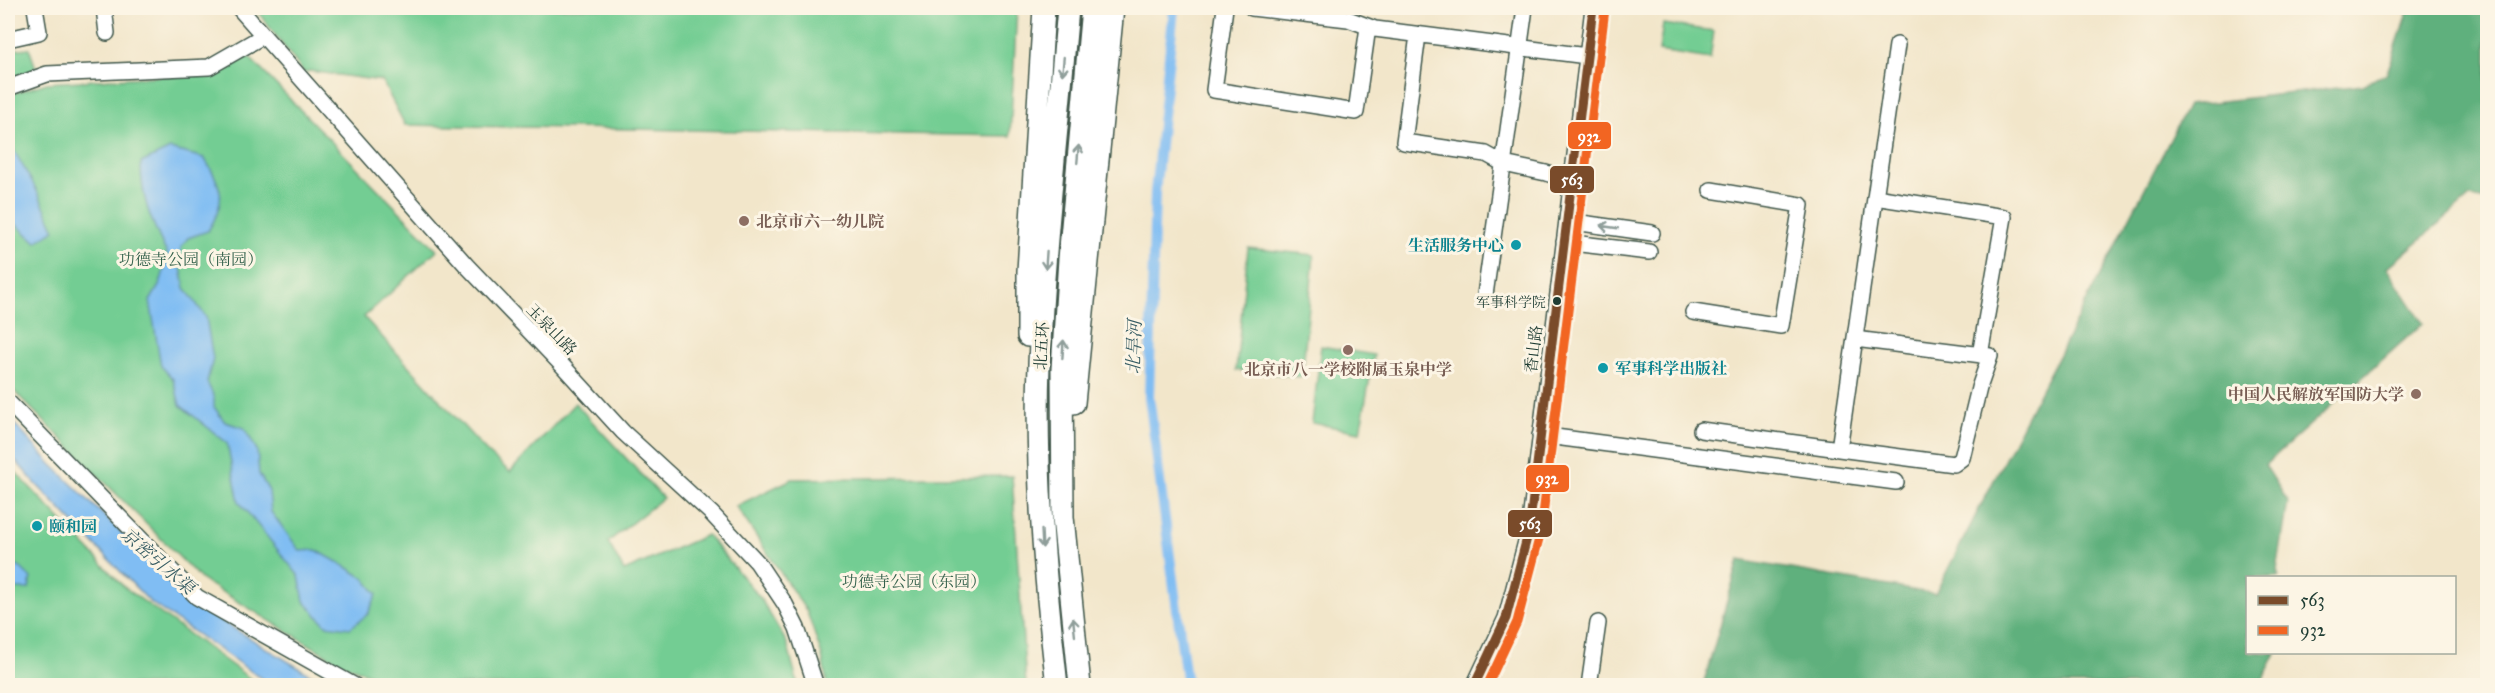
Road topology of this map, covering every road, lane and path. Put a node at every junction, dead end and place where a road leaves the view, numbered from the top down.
1 (36, 8) edge
2 (104, 8) edge
3 (239, 8) edge
4 (1044, 8) edge
5 (1068, 8) edge
6 (1092, 8) edge
7 (1113, 8) edge
8 (1225, 8) edge
9 (1252, 8) edge
10 (1525, 8) edge
11 (1593, 8) edge
12 (1368, 27) junction
13 (107, 33) dead end
14 (1418, 35) junction
15 (262, 36) junction
16 (8, 39) edge
17 (1897, 45) dead end
18 (1520, 47) junction
19 (1587, 56) junction
20 (8, 88) edge
21 (1504, 164) junction
22 (1572, 181) junction
23 (1710, 190) dead end
24 (1875, 197) junction
25 (1567, 220) junction
26 (1652, 233) dead end
27 (1564, 242) junction
28 (1649, 252) dead end
29 (1485, 295) dead end
30 (1693, 312) dead end
31 (1855, 339) junction
32 (1980, 355) junction
33 (8, 402) edge
34 (1701, 430) dead end
35 (1540, 435) junction
36 (1839, 448) junction
37 (1896, 482) dead end
38 (1040, 498) junction
39 (1063, 517) junction
40 (1598, 623) dead end
41 (355, 686) edge
42 (816, 686) edge
43 (1057, 686) edge
44 (1080, 686) edge
45 (1474, 686) edge
46 (1588, 686) edge

1 - 16 street
2 - 13 street
3 - 15 street, 玉泉山路
4 - 38 highway
5 -> 38 highway, 北五环
39 -> 6 highway, 北五环
7 - 39 highway
8 - 12 street
9 - 12 street
10 - 18 street
11 - 19 street, 香山路
12 - 14 street
14 - 18 street
14 - 21 street
15 - 20 street
15 - 42 street, 玉泉山路
17 - 24 street
18 - 19 street
18 - 21 street
19 - 22 street, 香山路
21 - 22 street
21 - 29 street
22 - 25 street, 香山路
23 - 30 street
24 - 31 street
24 - 32 street
26 -> 25 street
25 - 27 street, 香山路
27 - 28 street
27 - 35 street, 香山路
31 - 32 street
31 - 36 street
32 - 36 street
33 - 41 street
34 - 36 street
35 - 37 street
35 - 45 street, 香山路
38 -> 43 highway, 北五环
44 -> 39 highway, 北五环
40 - 46 street

